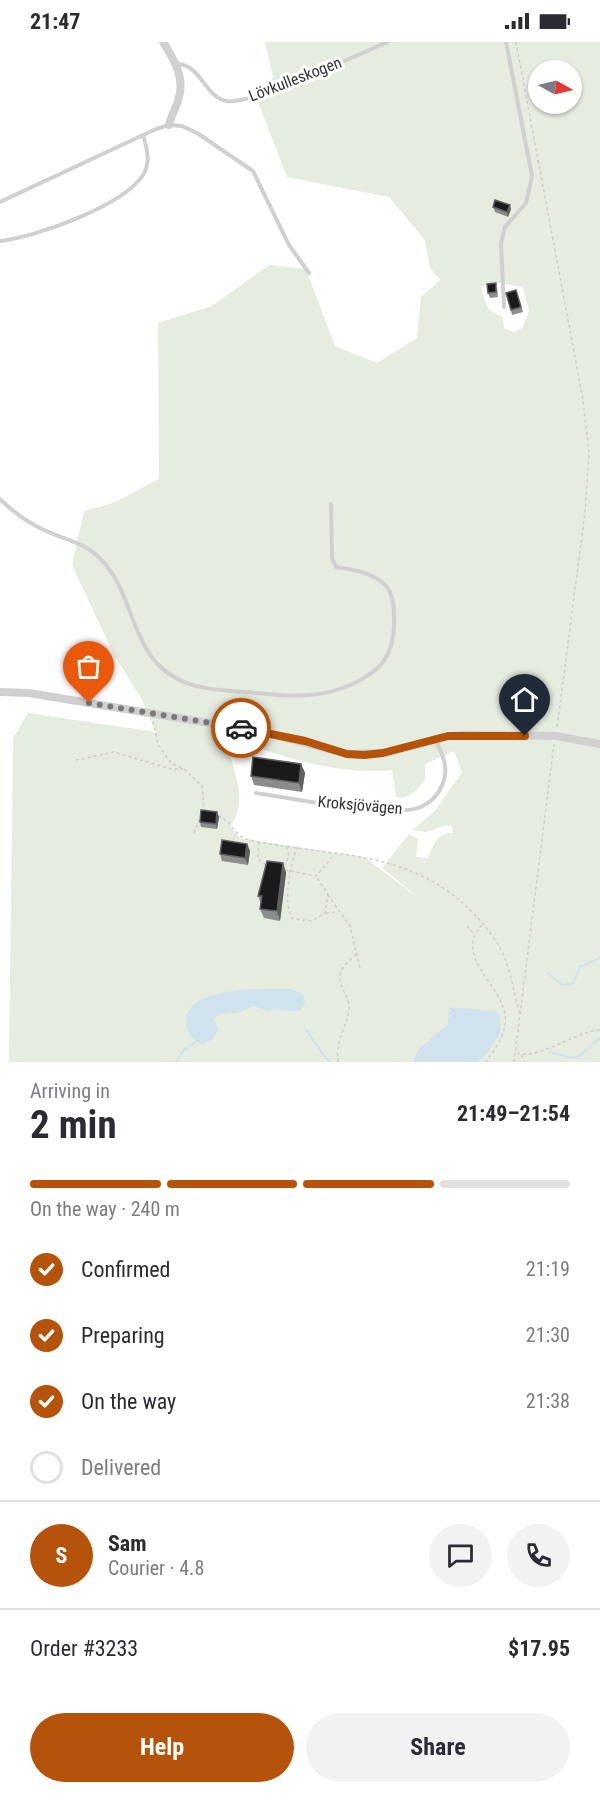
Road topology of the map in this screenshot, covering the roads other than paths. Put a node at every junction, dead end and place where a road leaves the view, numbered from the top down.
1 (388, 42) edge
2 (506, 42) edge
3 (165, 43) edge
4 (176, 64) junction
5 (169, 125) junction
6 (143, 135) junction
7 (0, 202) edge
8 (0, 241) edge
9 (309, 273) dead end
10 (504, 307) dead end
11 (0, 499) edge
12 (331, 504) dead end
13 (0, 692) edge
14 (435, 740) junction
15 (600, 744) edge
16 (256, 793) dead end

1 - 4 lane, Lövkulleskogen
2 - 10 lane
3 - 4 street, Lövkulleskogen
4 - 5 street, Lövkulleskogen
5 - 6 lane
5 - 9 lane
6 - 7 lane
6 - 8 lane
11 - 12 lane
13 - 14 street
14 - 15 street
14 - 16 lane, Kroksjövägen

